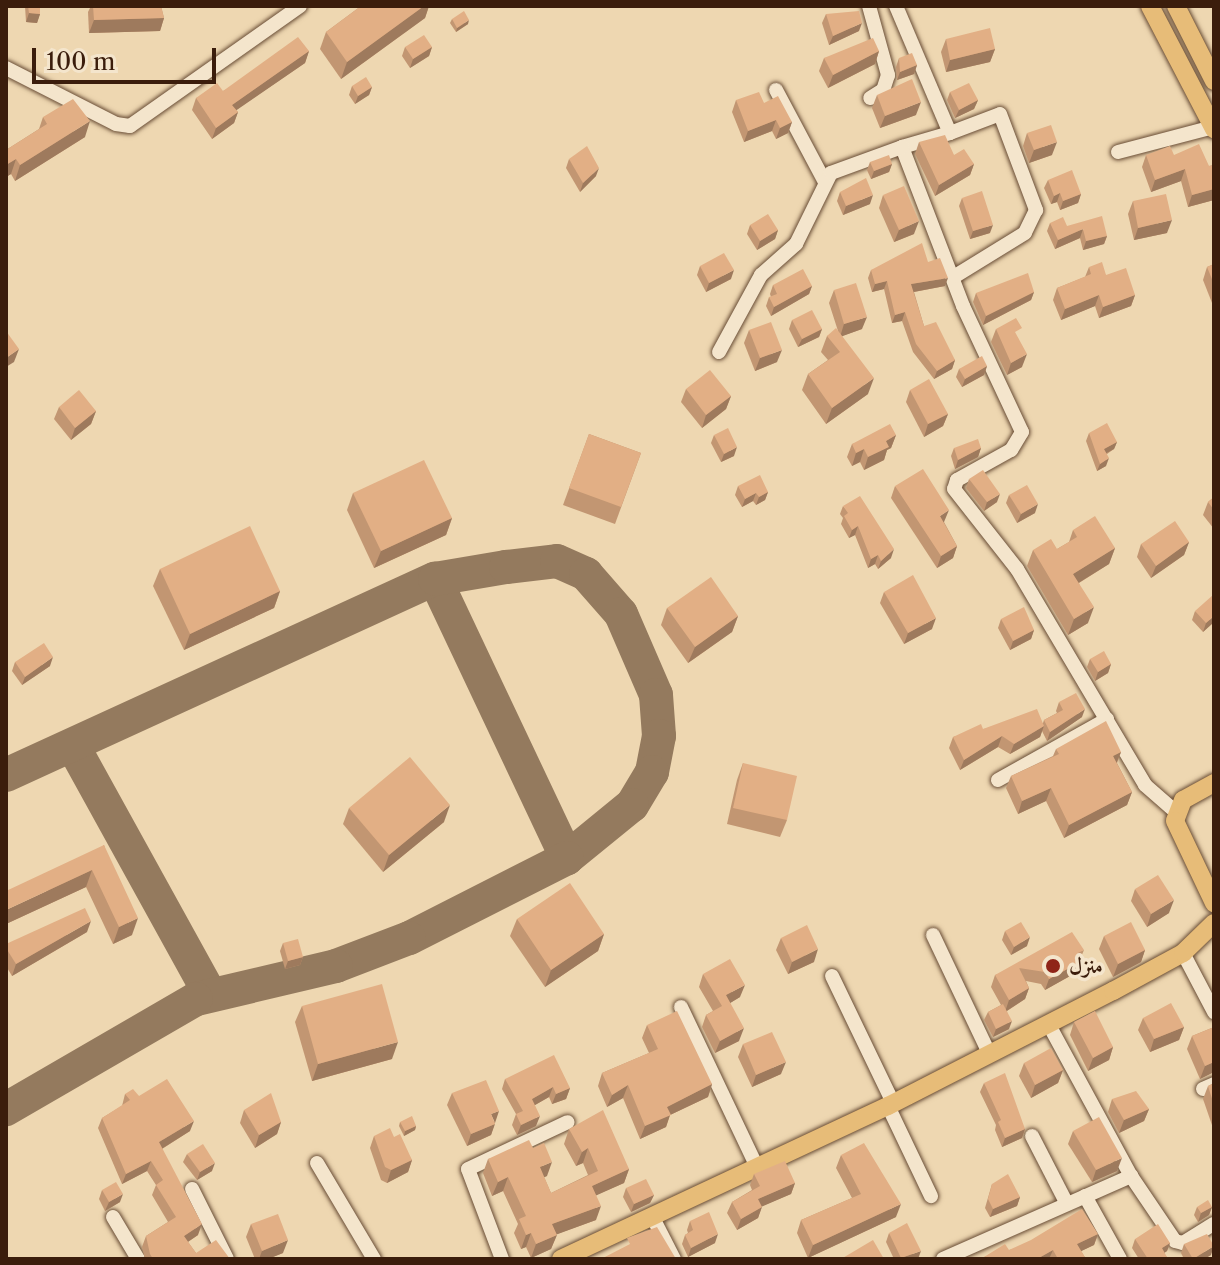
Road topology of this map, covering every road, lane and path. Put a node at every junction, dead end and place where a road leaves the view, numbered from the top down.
1 (300, 6) edge
2 (869, 6) edge
3 (896, 6) edge
4 (1150, 6) edge
5 (1176, 6) edge
6 (1210, 61) edge
7 (6, 68) edge
8 (1214, 81) edge
9 (776, 90) dead end
10 (870, 98) dead end
11 (1214, 128) edge
12 (950, 133) junction
13 (902, 147) junction
14 (1118, 152) dead end
15 (825, 182) junction
16 (955, 276) junction
17 (719, 352) dead end
18 (1107, 719) junction
19 (998, 780) dead end
20 (1214, 783) edge
21 (1176, 812) junction
22 (1214, 903) edge
23 (1214, 923) edge
24 (933, 935) dead end
25 (1183, 953) junction
26 (832, 976) dead end
27 (681, 1007) dead end
28 (1214, 1012) edge
29 (1048, 1023) junction
30 (989, 1053) junction
31 (890, 1105) junction
32 (568, 1122) dead end
33 (1032, 1136) dead end
34 (317, 1163) dead end
35 (757, 1167) junction
36 (1131, 1176) junction
37 (192, 1189) dead end
38 (931, 1196) dead end
39 (1085, 1196) junction
40 (1067, 1204) junction
41 (113, 1217) dead end
42 (653, 1218) junction
43 (1214, 1224) edge
44 (138, 1259) edge
45 (227, 1259) edge
46 (374, 1259) edge
47 (502, 1259) edge
48 (561, 1259) edge
49 (674, 1259) edge
50 (943, 1259) edge
51 (1120, 1259) edge

1 - 7 street
2 - 10 street
3 - 12 street
4 - 11 main road
5 - 6 main road
6 - 8 main road
9 - 15 street
11 - 14 street
12 - 13 street
12 - 16 street
13 - 15 street
13 - 16 street
15 - 17 street
16 - 18 street
18 - 19 street
18 - 21 street
20 - 21 main road
21 - 22 main road
23 - 25 main road
24 - 30 street
25 - 28 street
25 - 29 main road
26 - 31 street
27 - 35 street
29 - 30 main road
29 - 36 street
30 - 31 main road
31 - 35 main road
31 - 38 street
32 - 47 street
33 - 40 street
34 - 46 street
35 - 42 main road
36 - 39 street
36 - 43 street
37 - 45 street
39 - 40 street
39 - 51 street
40 - 50 street
41 - 44 street
42 - 48 main road
42 - 49 street

